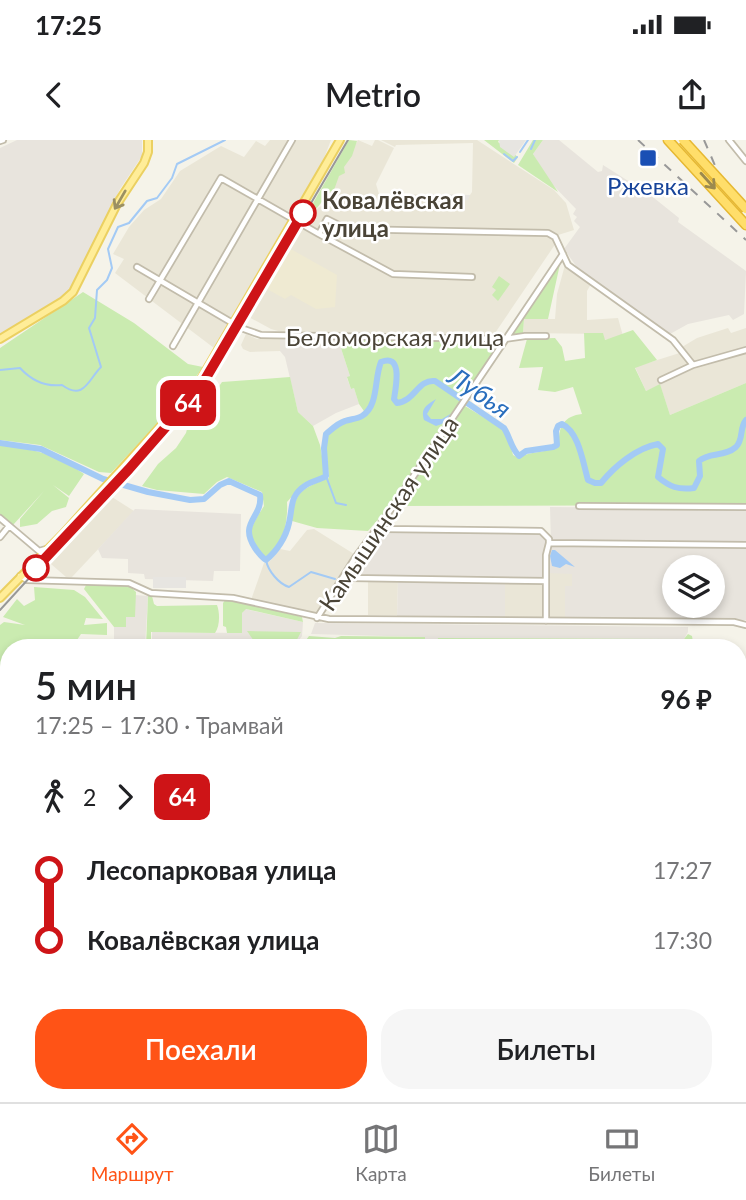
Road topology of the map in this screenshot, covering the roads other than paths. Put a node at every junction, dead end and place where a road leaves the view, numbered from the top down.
1 (148, 140) edge
2 (292, 140) edge
3 (338, 140) edge
4 (668, 140) edge
5 (682, 140) edge
6 (729, 140) edge
7 (746, 161) edge
8 (257, 198) junction
9 (746, 209) edge
10 (294, 219) junction
11 (746, 225) edge
12 (319, 234) junction
13 (563, 254) junction
14 (136, 267) dead end
15 (472, 277) dead end
16 (160, 279) junction
17 (149, 299) dead end
18 (198, 302) junction
19 (234, 324) junction
20 (546, 336) dead end
21 (0, 339) edge
22 (503, 341) junction
23 (173, 346) dead end
24 (746, 350) edge
25 (694, 365) junction
26 (661, 380) dead end
27 (579, 506) dead end
28 (746, 507) edge
29 (0, 518) edge
30 (9, 526) junction
31 (377, 526) junction
32 (0, 537) edge
33 (549, 543) junction
34 (746, 545) edge
35 (50, 547) junction
36 (20, 576) junction
37 (345, 576) junction
38 (546, 581) junction
39 (0, 598) edge
40 (317, 618) junction
41 (546, 621) junction
42 (746, 625) edge

1 -> 21 main road
2 - 8 street
3 - 10 main road
4 -> 11 highway
5 - 9 highway, bridge
6 - 7 street
8 - 10 street
8 - 16 street
8 - 18 street
10 - 12 street
10 - 19 main road
12 - 13 street
12 - 15 street
13 - 22 street, Камышинская улица
13 - 25 street
14 - 16 street, Беломорская улица
16 - 17 street
16 - 18 street, Беломорская улица
18 - 19 street, Беломорская улица
18 - 23 street
19 - 22 street, Беломорская улица
19 - 35 main road
20 - 22 street, Беломорская улица
22 - 31 street, Камышинская улица
24 - 25 street
25 - 26 street
27 - 28 street
29 - 30 street
30 - 32 street
30 - 35 street
31 - 33 street
31 - 37 street, Камышинская улица
33 - 34 street
33 - 38 street
35 - 36 main road
36 - 39 main road
36 - 40 street
37 - 38 street
37 - 40 street, Камышинская улица
38 - 41 street
40 - 41 street
41 - 42 street

